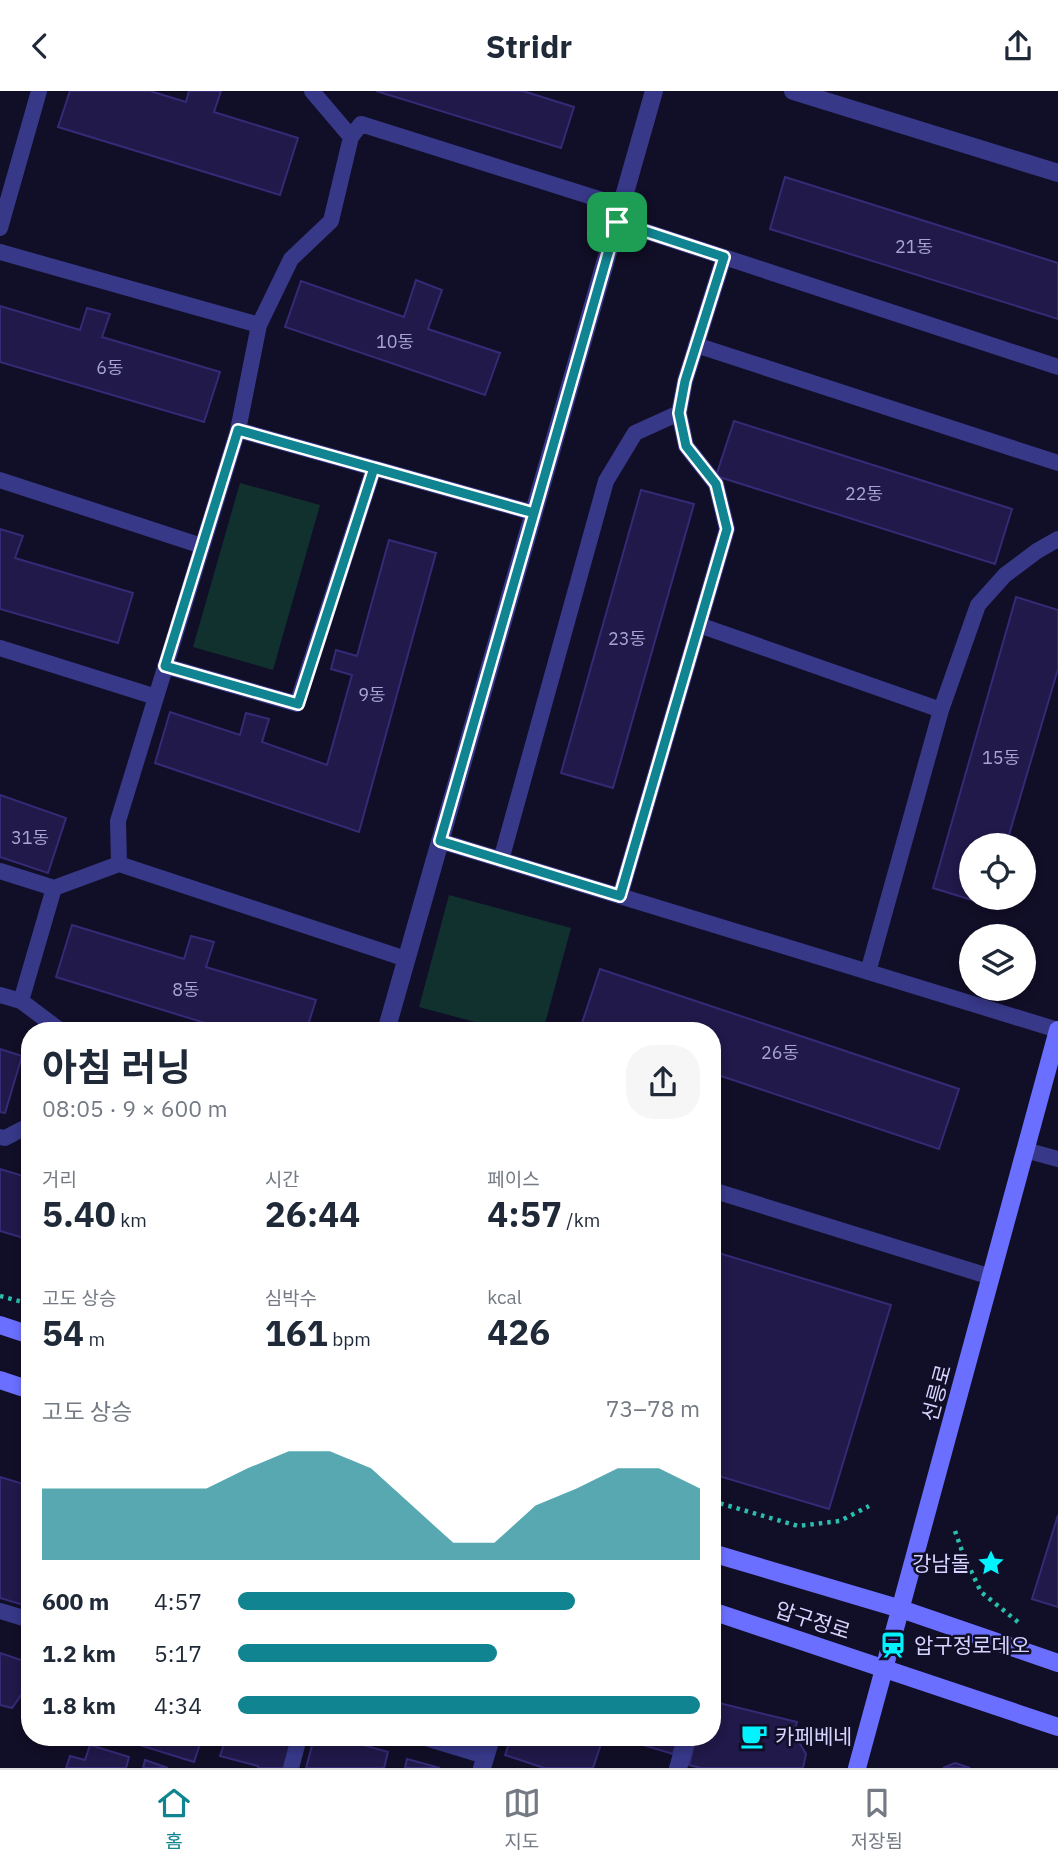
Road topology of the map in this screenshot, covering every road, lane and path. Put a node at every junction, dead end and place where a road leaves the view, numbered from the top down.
1 (39, 91) edge
2 (312, 91) edge
3 (654, 91) edge
4 (793, 91) edge
5 (351, 137) junction
6 (1058, 173) edge
7 (619, 214) junction
8 (0, 228) edge
9 (0, 252) edge
10 (724, 257) junction
11 (259, 325) junction
12 (696, 345) junction
13 (1058, 367) edge
14 (679, 413) junction
15 (238, 430) junction
16 (1058, 463) edge
17 (374, 468) junction
18 (0, 480) edge
19 (534, 513) junction
20 (1058, 539) edge
21 (202, 546) junction
22 (699, 625) junction
23 (0, 648) edge
24 (165, 666) junction
25 (156, 697) junction
26 (941, 710) junction
27 (440, 841) junction
28 (501, 860) junction
29 (119, 864) junction
30 (0, 871) edge
31 (54, 888) junction
32 (620, 896) junction
33 (406, 959) junction
34 (869, 972) junction
35 (0, 995) edge
36 (21, 1001) junction
37 (49, 1022) edge
38 (388, 1022) edge
39 (1058, 1030) edge
40 (21, 1130) edge
41 (0, 1137) edge
42 (1025, 1150) junction
43 (1058, 1159) edge
44 (721, 1193) edge
45 (991, 1277) junction
46 (0, 1296) edge
47 (21, 1302) edge
48 (0, 1325) edge
49 (21, 1332) edge
50 (0, 1380) edge
51 (21, 1387) edge
52 (721, 1504) edge
53 (869, 1506) dead end
54 (956, 1531) dead end
55 (721, 1556) edge
56 (901, 1609) junction
57 (0, 1611) edge
58 (721, 1614) edge
59 (21, 1617) edge
60 (1021, 1625) dead end
61 (1058, 1663) edge
62 (886, 1667) junction
63 (1058, 1727) edge
64 (297, 1746) edge
65 (445, 1746) edge
66 (685, 1746) edge
67 (484, 1762) edge
68 (291, 1768) edge
69 (678, 1768) edge
70 (857, 1768) edge

1 - 8 lane
2 - 5 lane
3 - 7 street
4 - 6 street
5 - 7 lane
5 - 11 lane
7 - 10 lane
7 - 19 street
9 - 11 lane
10 - 12 lane
10 - 13 lane
11 - 15 lane
12 - 14 lane
12 - 16 lane
14 - 22 lane
14 - 28 lane
15 - 17 lane
15 - 21 lane
17 - 19 lane
17 - 24 lane
18 - 21 lane
19 - 27 street
20 - 26 lane
21 - 24 lane
22 - 26 lane
22 - 32 lane
23 - 25 lane
24 - 25 lane
25 - 29 lane
26 - 34 lane
27 - 28 lane
27 - 33 street
28 - 32 lane
29 - 31 lane
29 - 33 lane
30 - 31 lane
31 - 36 lane
32 - 34 lane
33 - 38 street
34 - 39 lane
35 - 36 lane
36 - 37 lane
39 - 42 main road, 선릉로
40 - 41 lane
42 - 43 lane
42 - 45 main road, 선릉로
44 - 45 lane
45 - 56 main road, 선릉로
46 - 47 path
48 - 49 main road
50 - 51 main road
52 - 53 path
54 - 60 path
55 - 56 main road, 압구정로
56 - 61 main road, 압구정로
56 - 62 main road, 선릉로
57 - 59 lane
58 - 62 main road, 압구정로
62 - 63 main road, 압구정로
62 - 70 main road, 선릉로
64 - 68 lane
65 - 67 lane
66 - 69 street

